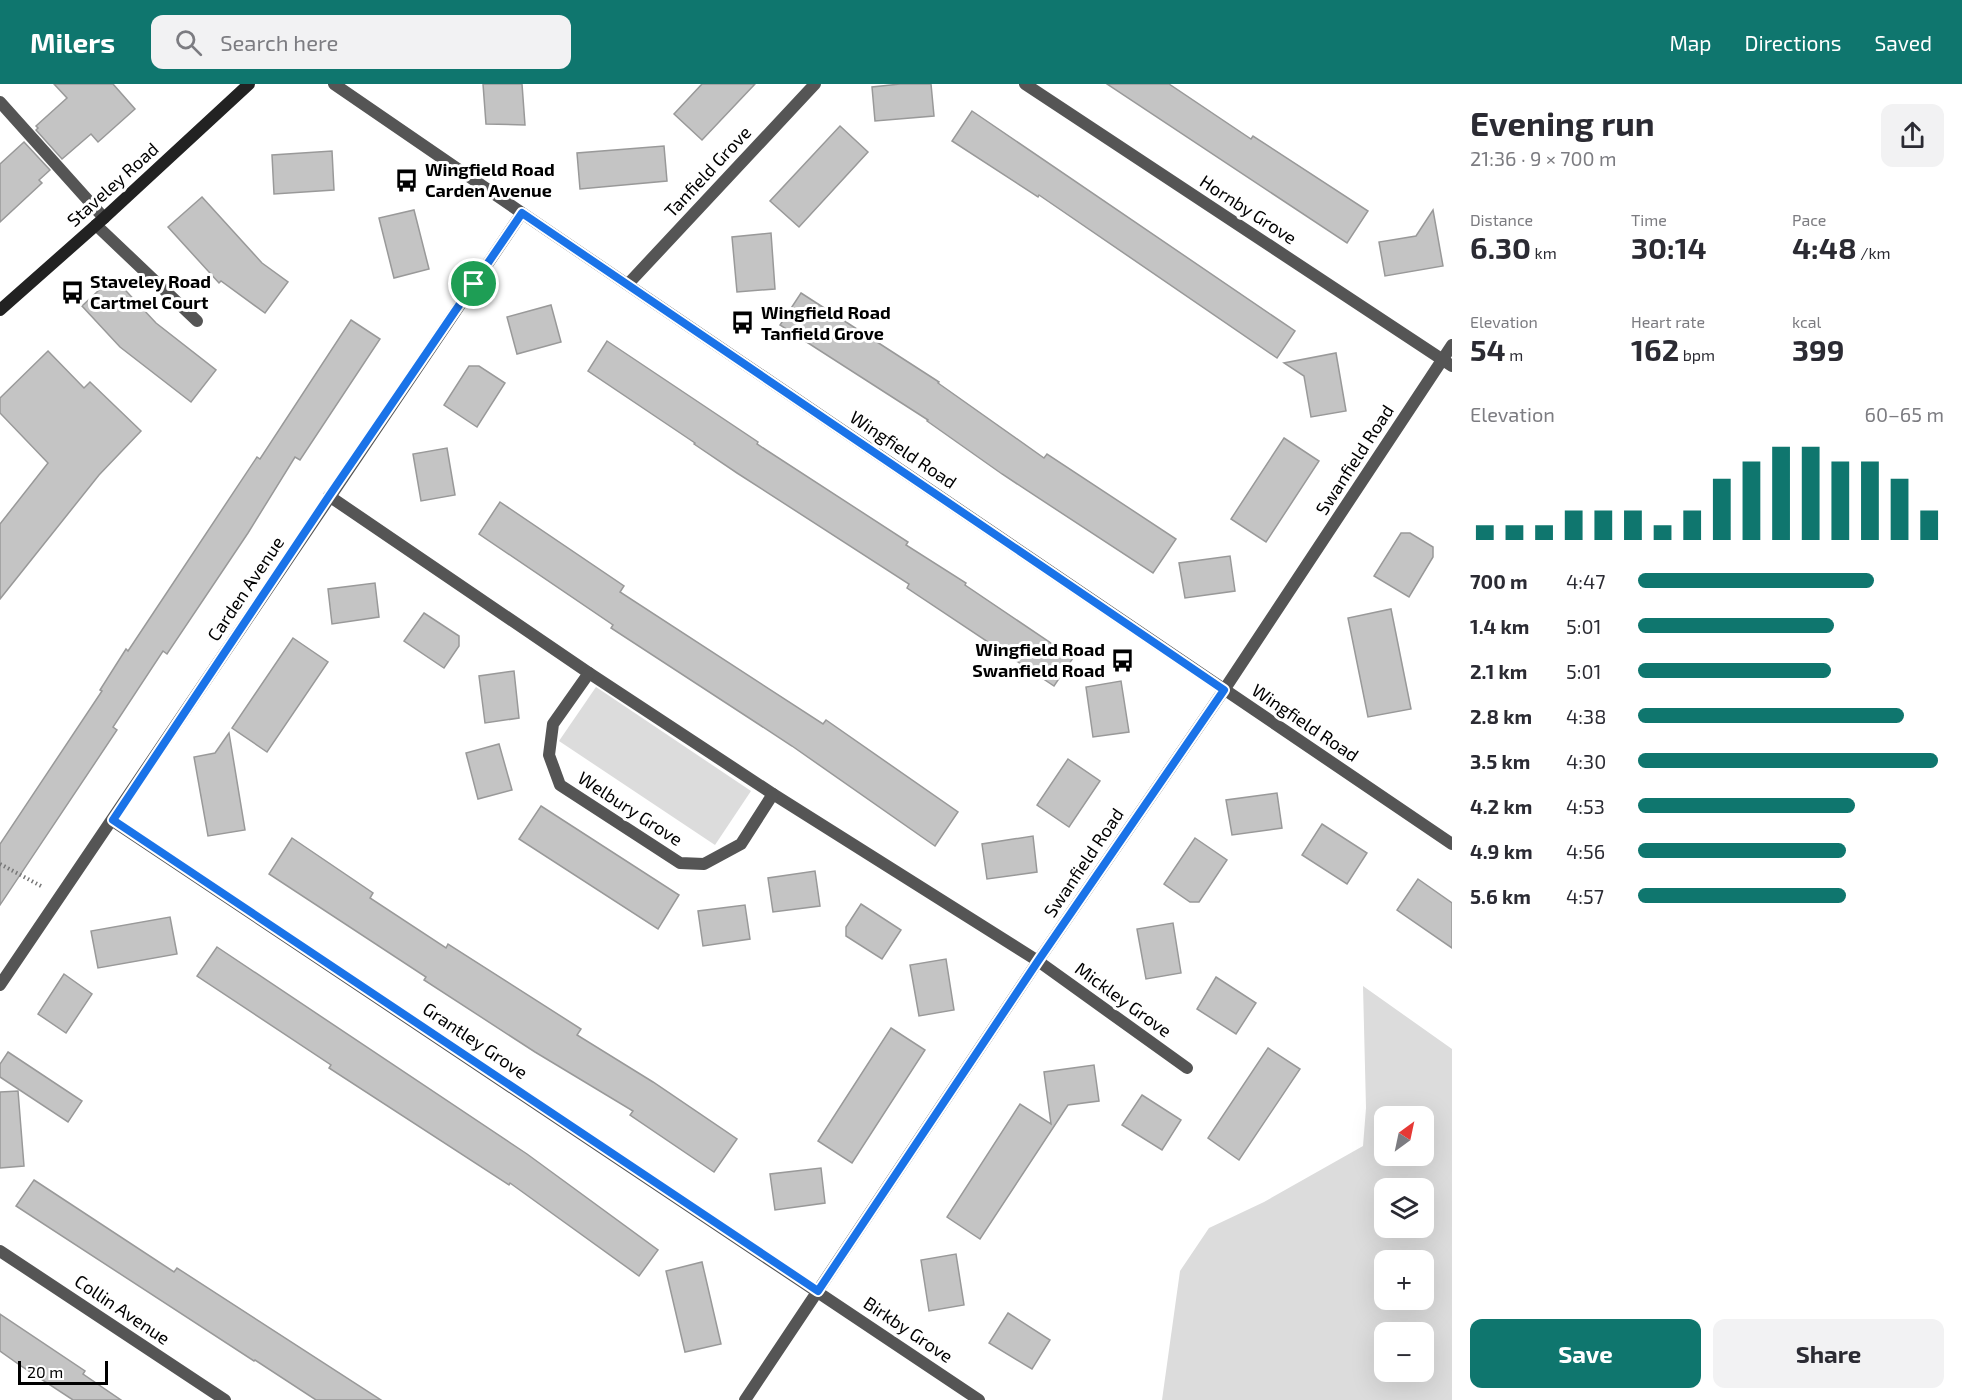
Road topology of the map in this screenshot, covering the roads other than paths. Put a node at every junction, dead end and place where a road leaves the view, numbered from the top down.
1 (249, 84) edge
2 (334, 84) edge
3 (815, 84) edge
4 (1025, 84) edge
5 (0, 102) edge
6 (522, 213) junction
7 (100, 222) junction
8 (628, 284) junction
9 (0, 310) edge
10 (197, 321) dead end
11 (1452, 345) edge
12 (1447, 363) edge
13 (329, 496) junction
14 (589, 673) junction
15 (1224, 690) junction
16 (773, 794) junction
17 (113, 820) junction
18 (1452, 844) edge
19 (1038, 961) junction
20 (0, 985) edge
21 (1187, 1068) dead end
22 (0, 1251) edge
23 (818, 1291) junction
24 (225, 1400) edge
25 (746, 1400) edge
26 (979, 1400) edge

1 - 7 street, Staveley Road
2 - 6 street, Wingfield Road
3 - 8 street, Tanfield Grove
4 - 12 street, Hornby Grove
5 - 7 street
6 - 8 street, Wingfield Road
6 - 13 street, Carden Avenue
7 - 9 street, Staveley Road
7 - 10 street
8 - 15 street, Wingfield Road
11 - 12 street, Swanfield Road
12 - 15 street, Swanfield Road
13 - 14 street
13 - 17 street, Carden Avenue
14 - 16 street
14 - 16 street, Welbury Grove
15 - 18 street, Wingfield Road
15 - 19 street, Swanfield Road
16 - 19 street
17 - 20 street, Carden Avenue
17 - 23 street, Grantley Grove
19 - 21 street, Mickley Grove
19 - 23 street, Swanfield Road
22 - 24 street, Collin Avenue
23 - 25 street, Swanfield Road
23 - 26 street, Birkby Grove

